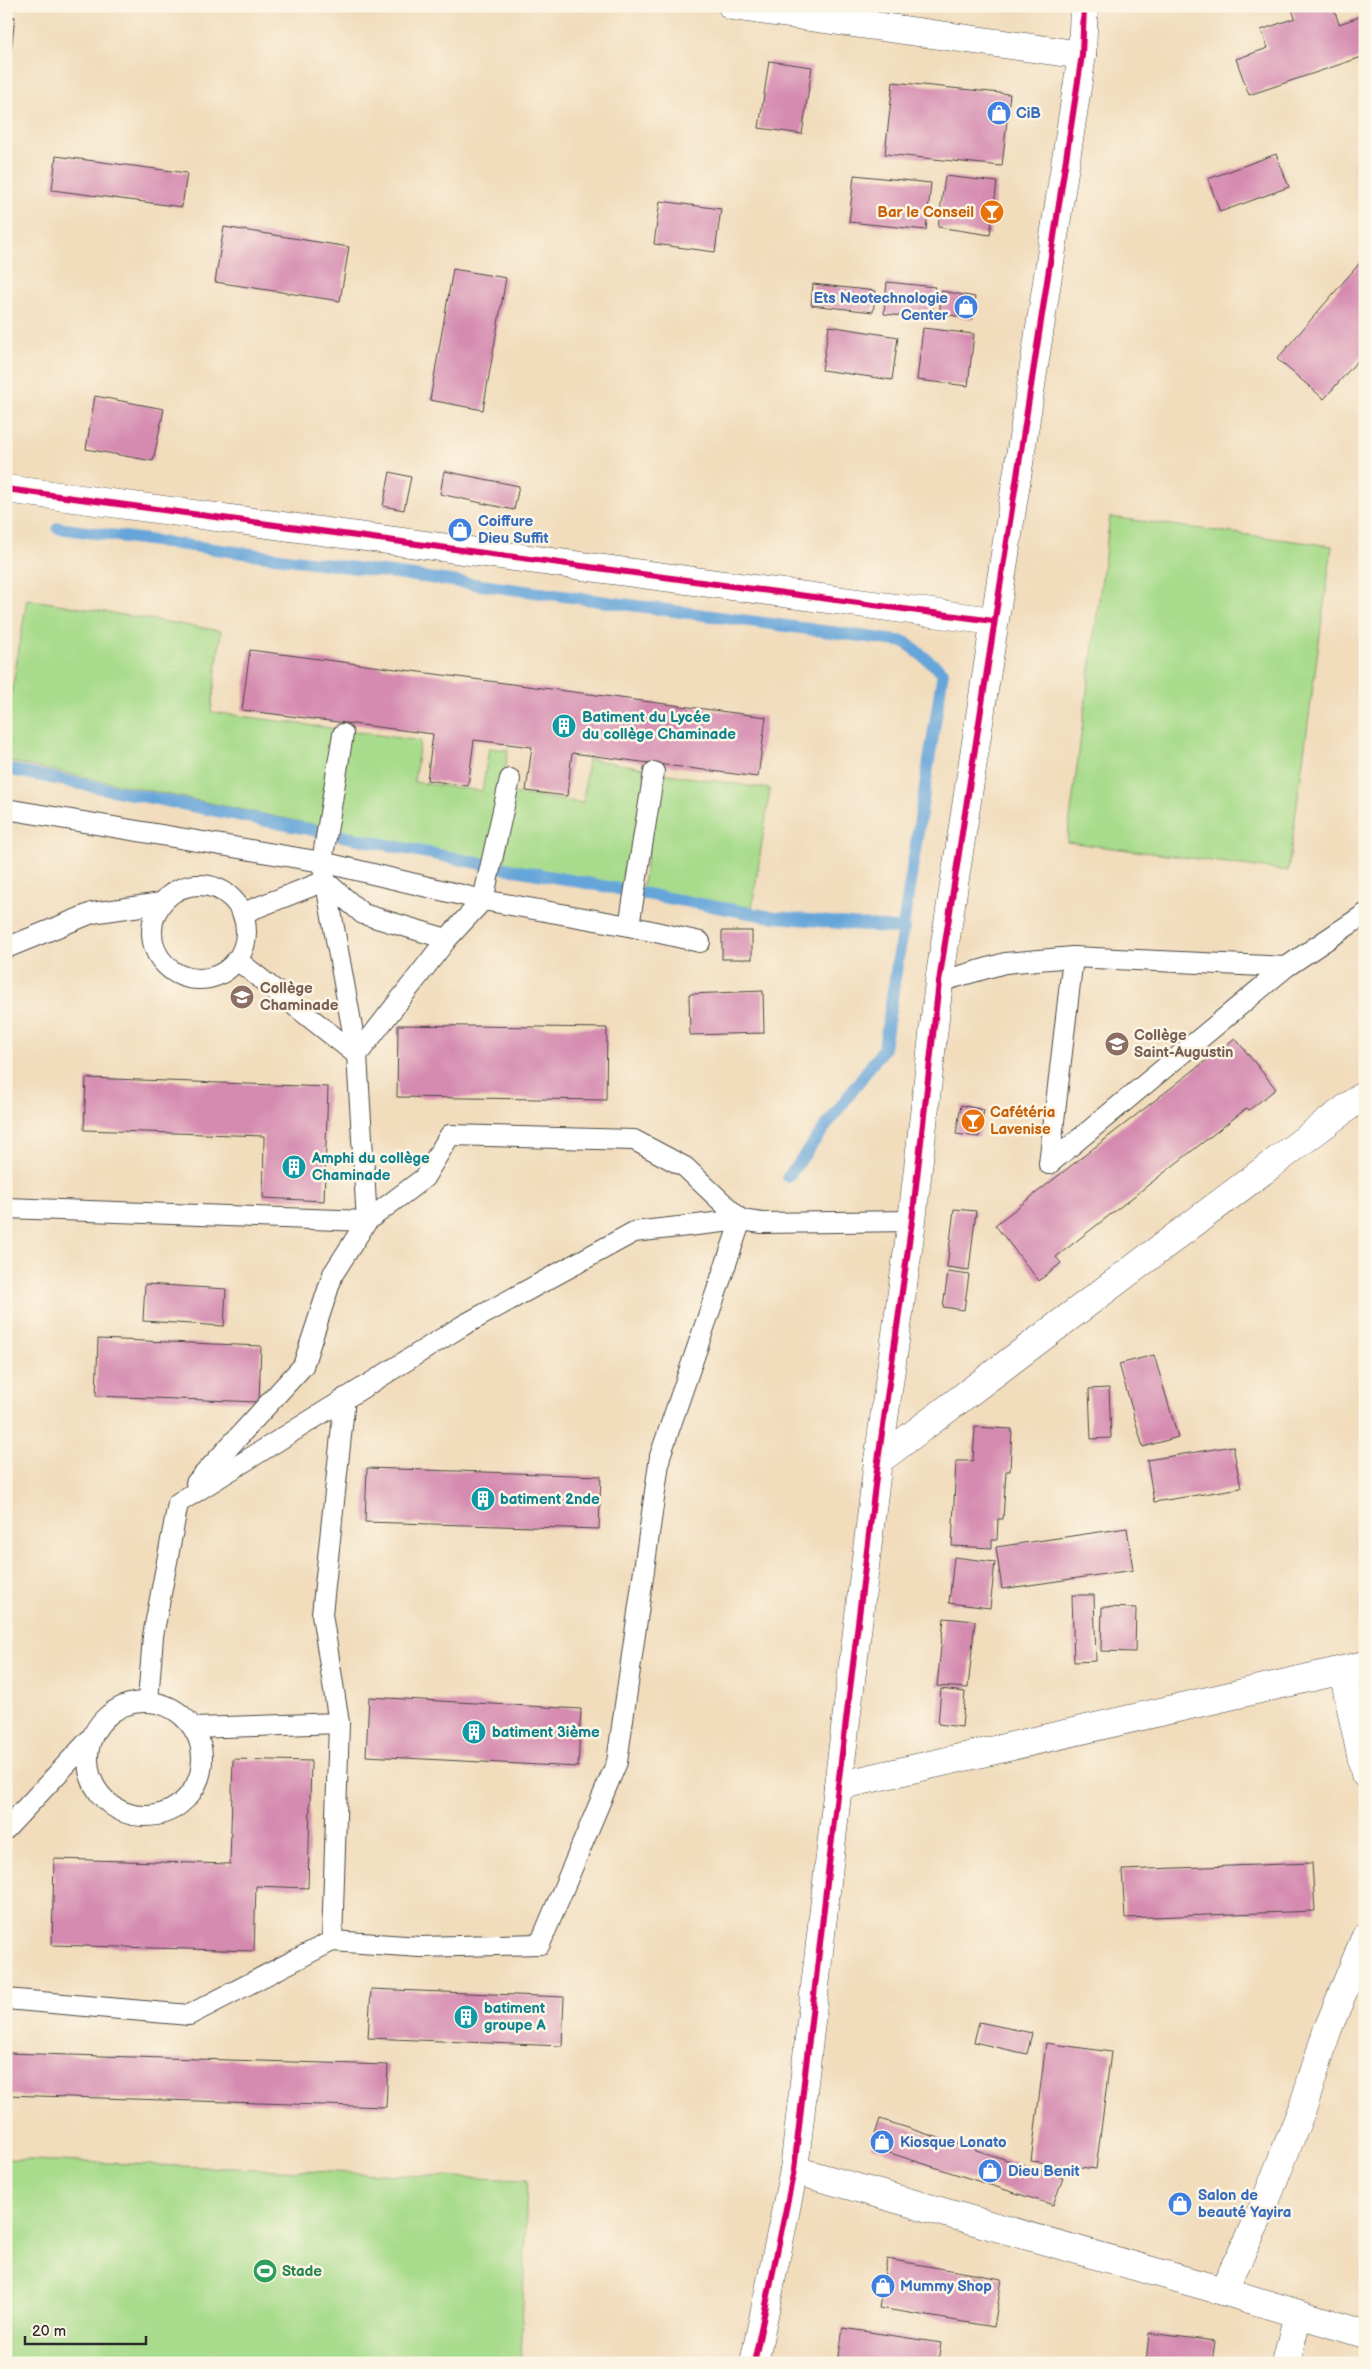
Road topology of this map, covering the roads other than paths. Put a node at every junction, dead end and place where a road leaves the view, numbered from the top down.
1 (732, 6) edge
2 (1084, 6) edge
3 (1082, 55) junction
4 (6, 489) edge
5 (994, 621) junction
6 (343, 734) dead end
7 (654, 772) dead end
8 (510, 779) dead end
9 (6, 809) edge
10 (323, 871) junction
11 (483, 900) junction
12 (161, 903) junction
13 (243, 912) junction
14 (1365, 914) edge
15 (629, 926) junction
16 (447, 939) junction
17 (700, 942) dead end
18 (6, 948) edge
19 (1073, 957) junction
20 (238, 960) junction
21 (1286, 967) junction
22 (939, 982) junction
23 (356, 1055) junction
24 (1365, 1094) edge
25 (6, 1208) edge
26 (741, 1220) junction
27 (367, 1221) junction
28 (912, 1221) junction
29 (344, 1398) junction
30 (878, 1461) junction
31 (178, 1503) junction
32 (1354, 1668) edge
33 (148, 1701) junction
34 (339, 1723) junction
35 (194, 1728) junction
36 (91, 1738) junction
37 (1365, 1774) edge
38 (838, 1786) junction
39 (6, 1829) edge
40 (1365, 1938) edge
41 (332, 1942) junction
42 (6, 1999) edge
43 (794, 2170) junction
44 (1223, 2291) junction
45 (1298, 2314) junction
46 (1365, 2334) edge
47 (754, 2363) edge
48 (1286, 2363) edge

1 - 3 street
2 - 3 street
3 - 5 street
4 - 5 street
5 - 22 street
6 - 10 lane
7 - 15 lane
8 - 11 lane
9 - 10 lane
10 - 11 lane
10 - 13 lane
10 - 16 lane
10 - 23 lane
11 - 15 lane
11 - 16 lane
12 - 13 lane
12 - 18 lane
12 - 20 lane
13 - 20 lane
14 - 21 lane
15 - 17 lane
16 - 23 lane
19 - 21 lane
19 - 21 lane
19 - 22 lane
20 - 23 lane
22 - 28 street
23 - 27 lane
24 - 30 street
25 - 27 lane
26 - 27 lane
26 - 28 lane
26 - 29 lane
26 - 41 lane
27 - 31 lane
28 - 30 street
29 - 31 lane
29 - 34 lane
30 - 38 street
31 - 33 lane
32 - 37 street
32 - 38 street
33 - 35 lane
33 - 36 lane
34 - 35 lane
34 - 41 lane
35 - 36 lane
36 - 39 lane
38 - 43 street
40 - 44 street
41 - 42 lane
43 - 44 street
43 - 47 street
44 - 45 street
45 - 46 street
45 - 48 street

